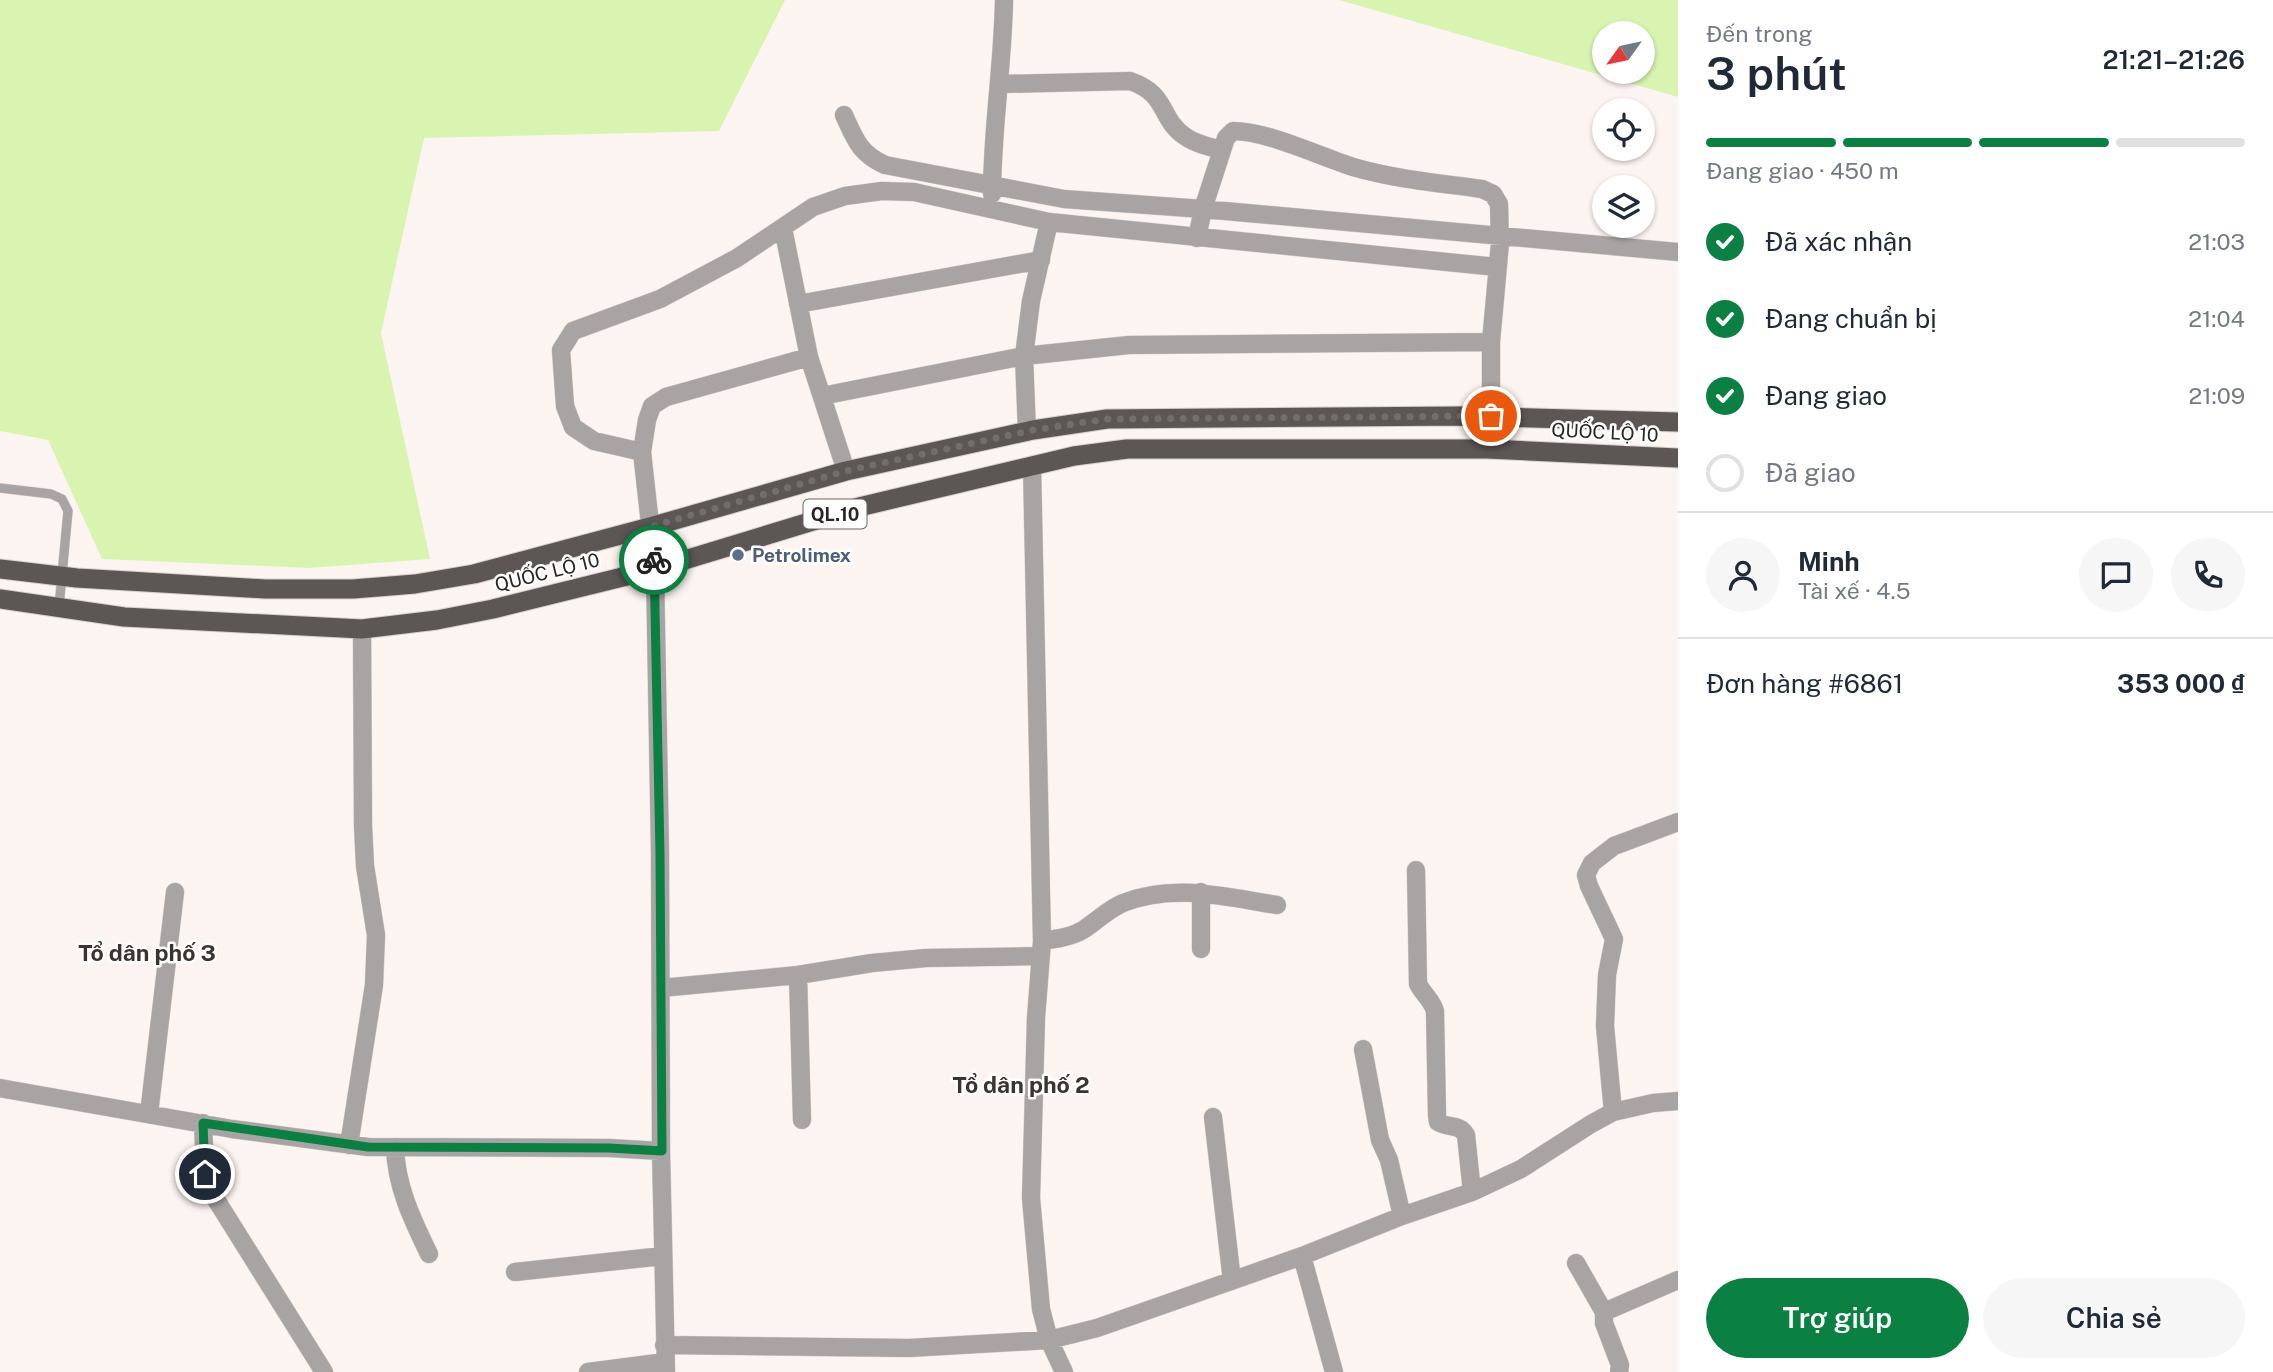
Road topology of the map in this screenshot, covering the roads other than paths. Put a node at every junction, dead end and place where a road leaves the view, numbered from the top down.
1 (1004, 0) edge
2 (1001, 84) junction
3 (844, 115) dead end
4 (1222, 150) junction
5 (992, 196) junction
6 (1104, 215) junction
7 (1049, 222) junction
8 (1200, 223) junction
9 (783, 228) junction
10 (1499, 251) junction
11 (1678, 252) edge
12 (1041, 260) junction
13 (798, 304) junction
14 (1491, 342) junction
15 (1024, 356) junction
16 (809, 358) junction
17 (822, 396) junction
18 (1491, 416) junction
19 (1678, 422) edge
20 (1027, 432) junction
21 (642, 452) junction
22 (1678, 457) edge
23 (1032, 466) junction
24 (846, 471) junction
25 (0, 488) edge
26 (650, 527) junction
27 (0, 569) edge
28 (655, 569) junction
29 (62, 577) junction
30 (0, 599) edge
31 (59, 608) junction
32 (362, 629) junction
33 (1678, 822) edge
34 (1416, 870) dead end
35 (175, 892) dead end
36 (1201, 892) junction
37 (1277, 905) dead end
38 (1041, 949) junction
39 (1201, 949) dead end
40 (798, 975) junction
41 (661, 988) junction
42 (1363, 1049) dead end
43 (0, 1088) edge
44 (1678, 1101) edge
45 (1613, 1112) junction
46 (149, 1114) junction
47 (1213, 1117) dead end
48 (802, 1120) dead end
49 (203, 1123) junction
50 (349, 1145) junction
51 (395, 1147) junction
52 (662, 1151) junction
53 (1472, 1192) junction
54 (1402, 1216) junction
55 (429, 1254) dead end
56 (663, 1256) junction
57 (1302, 1256) junction
58 (1576, 1263) dead end
59 (514, 1272) dead end
60 (1678, 1280) edge
61 (1232, 1281) junction
62 (1604, 1312) junction
63 (1049, 1340) junction
64 (665, 1360) edge
65 (324, 1372) edge
66 (588, 1372) edge
67 (1064, 1372) edge
68 (1334, 1372) edge
69 (1619, 1372) edge

1 - 2 street
2 - 4 street
2 - 5 street
3 - 5 street
4 - 8 street
4 - 10 street
5 - 6 street
5 - 7 street
5 - 9 street
6 - 7 street
6 - 8 street
6 - 8 street
7 - 12 street
8 - 10 street
8 - 10 street
9 - 13 street
9 - 21 street
10 - 11 street
10 - 14 street
12 - 13 street
12 - 15 street
13 - 16 street
14 - 15 street
14 - 18 street
15 - 17 street
15 - 20 street
16 - 17 street
16 - 21 street
17 - 24 street
18 - 19 highway, QUỐC LỘ 10 / QL.10
18 - 20 highway, QUỐC LỘ 10 / QL.10
20 - 24 highway, QUỐC LỘ 10 / QL.10
21 - 26 street
22 - 23 highway, QUỐC LỘ 10 / QL.10
23 - 28 highway, QUỐC LỘ 10 / QL.10
23 - 38 street
24 - 26 highway, QUỐC LỘ 10 / QL.10
25 - 29 lane
26 - 28 street
26 - 29 highway, QUỐC LỘ 10 / QL.10
27 - 29 highway, QUỐC LỘ 10 / QL.10
28 - 32 highway, QUỐC LỘ 10 / QL.10
28 - 41 street
29 - 31 lane
30 - 31 highway, QUỐC LỘ 10 / QL.10
31 - 32 highway, QUỐC LỘ 10 / QL.10
32 - 50 street
33 - 45 street
34 - 53 street
35 - 46 street
36 - 37 street
36 - 38 street
36 - 39 street
38 - 40 street
38 - 63 street
40 - 41 street
40 - 48 street
41 - 52 street
42 - 54 street
43 - 46 street
44 - 45 street
45 - 53 street
46 - 49 street
47 - 61 street
49 - 50 street
49 - 65 street
50 - 51 street
51 - 52 street
51 - 55 street
52 - 56 street
53 - 54 street
54 - 57 street
56 - 59 street
56 - 64 street
57 - 61 street
57 - 68 street
58 - 62 street
60 - 62 street
61 - 63 street
62 - 69 street
63 - 64 street
63 - 67 street
64 - 66 street

